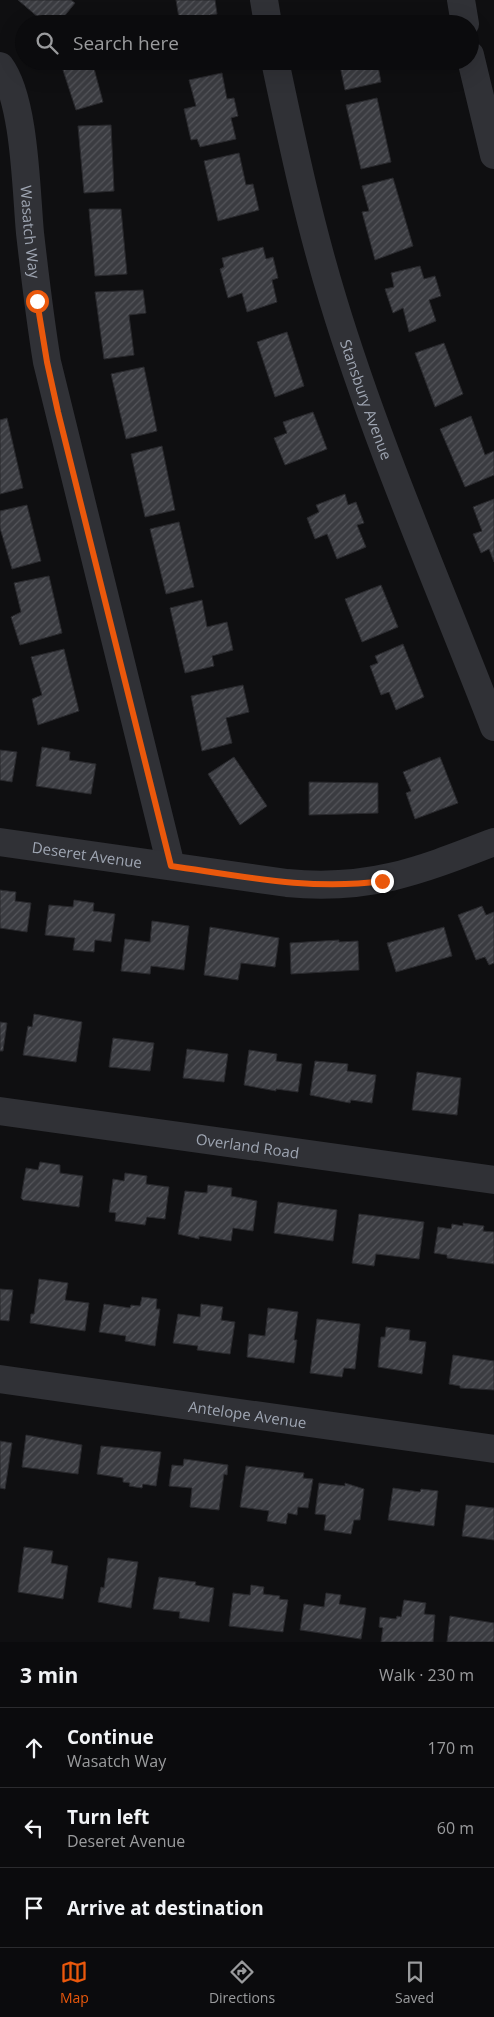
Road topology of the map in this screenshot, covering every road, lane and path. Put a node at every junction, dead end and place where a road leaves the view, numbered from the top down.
1 (264, 0) edge
2 (461, 0) edge
3 (266, 15) edge
4 (464, 15) edge
5 (0, 66) edge
6 (277, 70) edge
7 (474, 70) edge
8 (494, 155) edge
9 (494, 727) edge
10 (0, 842) edge
11 (494, 842) edge
12 (171, 866) junction
13 (0, 1111) edge
14 (494, 1180) edge
15 (0, 1379) edge
16 (494, 1449) edge

1 - 3 street
2 - 4 street
5 - 12 street, Wasatch Way
6 - 9 street, Stansbury Avenue
7 - 8 street
10 - 12 street, Deseret Avenue
11 - 12 street, Deseret Avenue
13 - 14 street, Overland Road
15 - 16 street, Antelope Avenue

